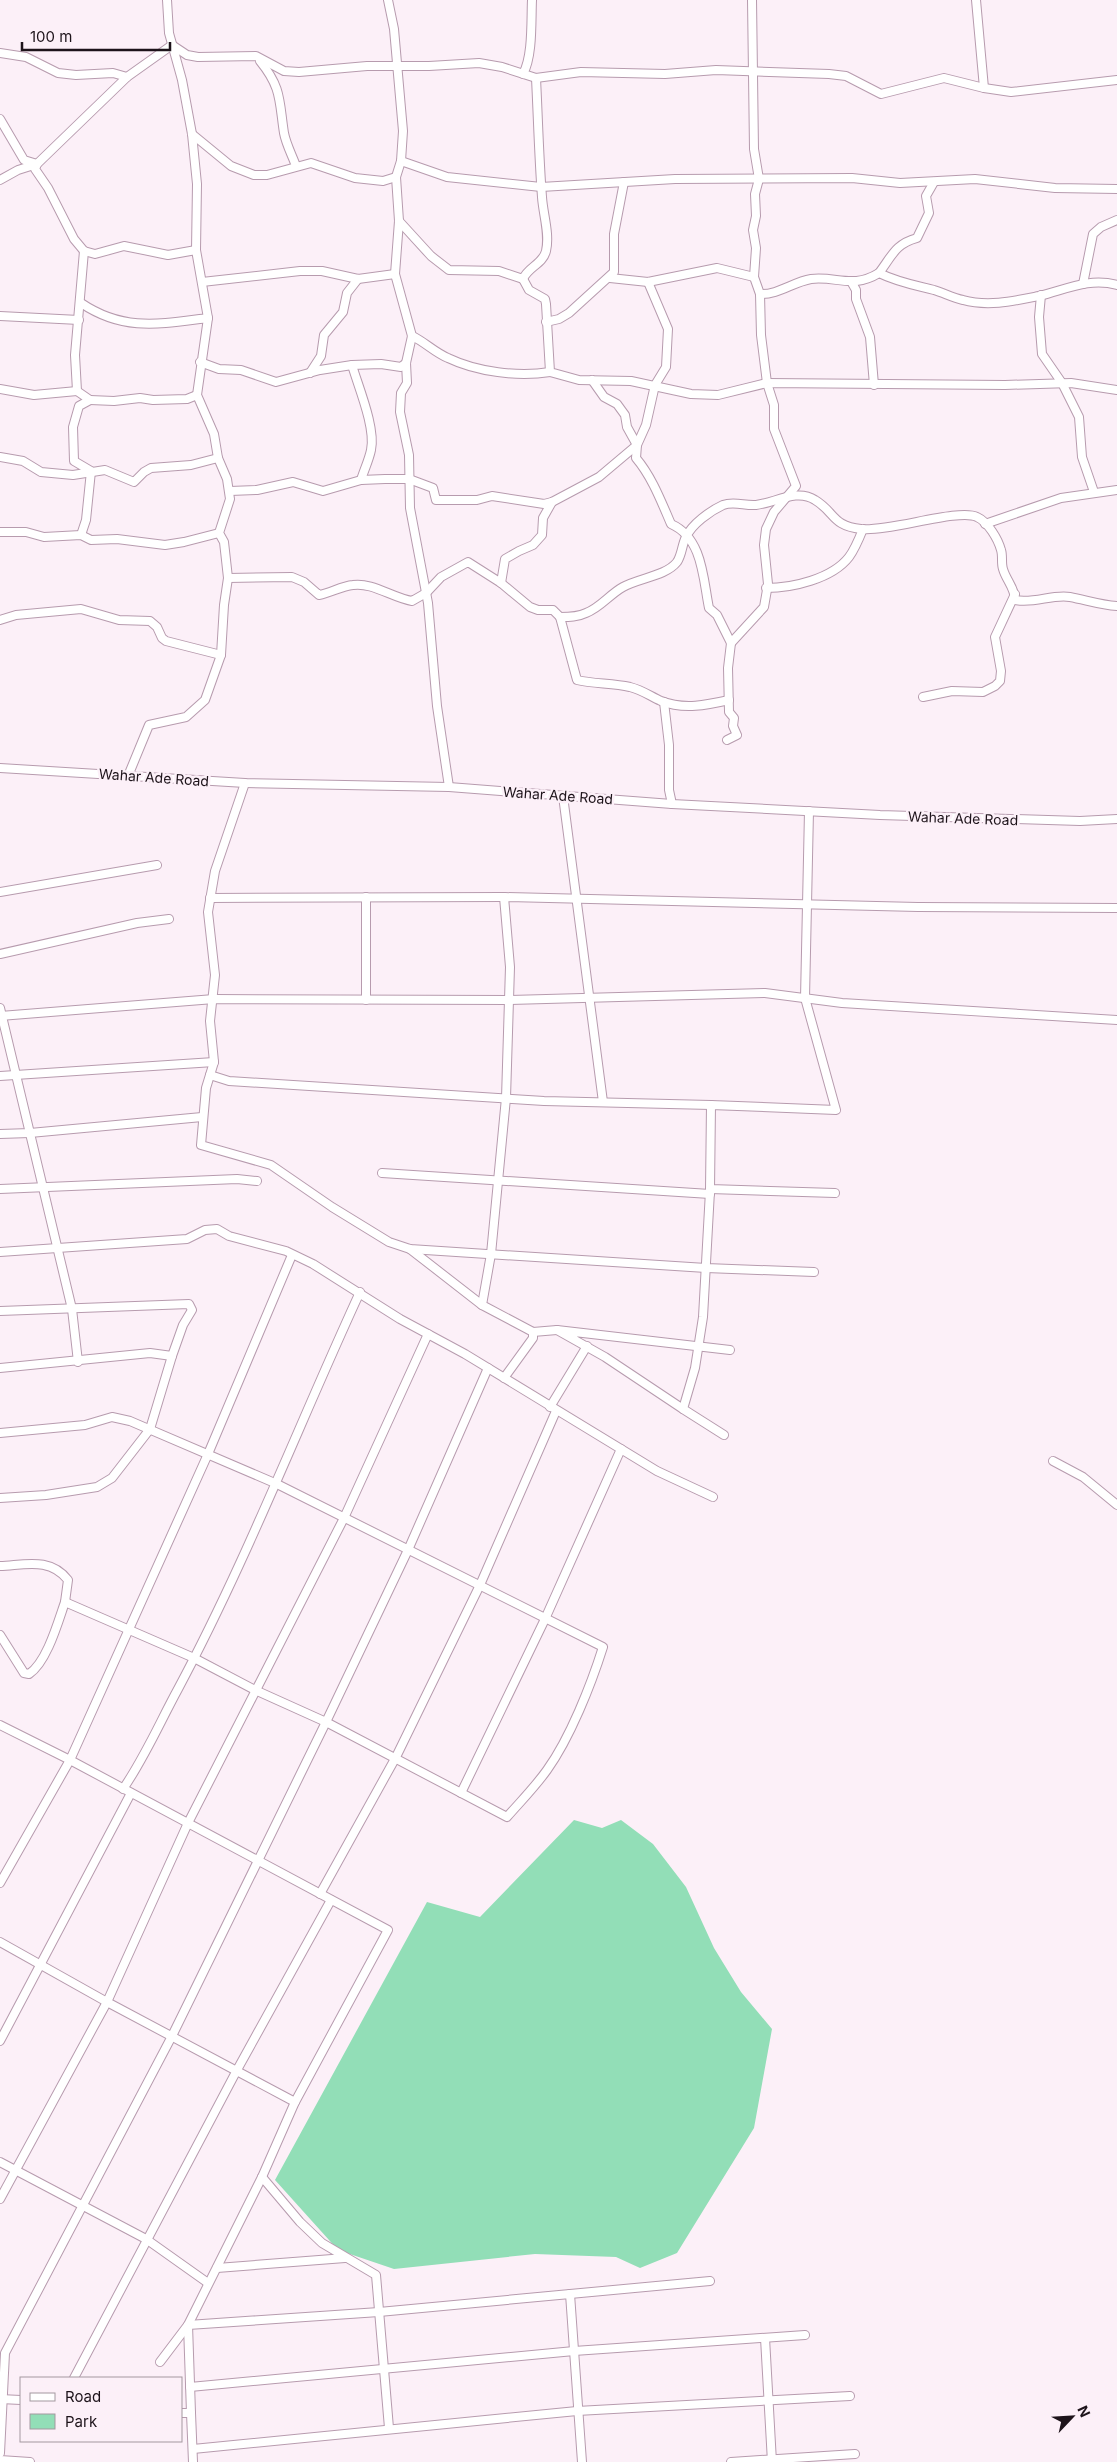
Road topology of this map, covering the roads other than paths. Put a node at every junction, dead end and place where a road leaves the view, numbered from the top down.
1 (167, 0) edge
2 (388, 0) edge
3 (532, 0) edge
4 (752, 0) edge
5 (976, 0) edge
6 (172, 45) junction
7 (0, 53) edge
8 (256, 56) junction
9 (396, 66) junction
10 (752, 72) junction
11 (523, 74) junction
12 (127, 77) junction
13 (536, 78) junction
14 (1117, 80) edge
15 (984, 88) junction
16 (0, 119) edge
17 (192, 134) junction
18 (4, 135) edge
19 (401, 161) junction
20 (37, 164) junction
21 (296, 166) junction
22 (396, 177) junction
23 (759, 179) junction
24 (0, 180) edge
25 (624, 182) junction
26 (934, 182) junction
27 (541, 187) junction
28 (1117, 190) edge
29 (1117, 220) edge
30 (398, 221) junction
31 (196, 250) junction
32 (84, 251) junction
33 (879, 273) junction
34 (395, 274) junction
35 (754, 277) junction
36 (610, 278) junction
37 (358, 279) junction
38 (523, 279) junction
39 (202, 282) junction
40 (648, 282) junction
41 (852, 283) junction
42 (1083, 284) junction
43 (1117, 285) edge
44 (760, 294) junction
45 (1041, 295) junction
46 (81, 303) junction
47 (0, 316) edge
48 (208, 318) junction
49 (79, 320) junction
50 (546, 322) junction
51 (412, 336) junction
52 (200, 362) junction
53 (406, 363) junction
54 (352, 365) junction
55 (550, 372) junction
56 (310, 373) junction
57 (592, 380) junction
58 (767, 383) junction
59 (1062, 383) junction
60 (874, 385) junction
61 (655, 386) junction
62 (0, 389) edge
63 (1117, 390) edge
64 (77, 391) junction
65 (197, 395) junction
66 (90, 400) junction
67 (637, 445) junction
68 (0, 457) edge
69 (218, 458) junction
70 (91, 472) junction
71 (410, 479) junction
72 (361, 480) junction
73 (1117, 490) edge
74 (230, 491) junction
75 (1094, 492) junction
76 (785, 497) junction
77 (552, 502) junction
78 (985, 524) junction
79 (863, 529) junction
80 (0, 532) edge
81 (219, 533) junction
82 (81, 535) junction
83 (686, 536) junction
84 (228, 578) junction
85 (501, 583) junction
86 (766, 588) junction
87 (426, 594) junction
88 (1015, 594) junction
89 (1117, 606) edge
90 (560, 617) junction
91 (0, 620) edge
92 (731, 644) junction
93 (221, 655) junction
94 (923, 697) dead end
95 (729, 700) junction
96 (664, 702) junction
97 (727, 740) dead end
98 (0, 768) edge
99 (128, 776) junction
100 (245, 783) junction
101 (449, 787) junction
102 (564, 796) junction
103 (672, 804) junction
104 (809, 811) junction
105 (1117, 819) edge
106 (157, 865) dead end
107 (0, 892) edge
108 (366, 897) junction
109 (504, 897) junction
110 (210, 898) junction
111 (576, 899) junction
112 (805, 904) junction
113 (1117, 908) edge
114 (169, 919) dead end
115 (0, 954) edge
116 (589, 998) junction
117 (805, 998) junction
118 (214, 999) junction
119 (366, 1000) junction
120 (510, 1000) junction
121 (1, 1014) edge
122 (1117, 1020) edge
123 (214, 1062) junction
124 (16, 1075) junction
125 (210, 1075) junction
126 (0, 1076) edge
127 (506, 1098) junction
128 (603, 1102) junction
129 (711, 1105) junction
130 (202, 1117) junction
131 (30, 1133) junction
132 (0, 1134) edge
133 (382, 1173) dead end
134 (497, 1180) junction
135 (257, 1181) dead end
136 (43, 1187) junction
137 (0, 1189) edge
138 (710, 1192) junction
139 (835, 1193) dead end
140 (57, 1249) junction
141 (410, 1249) junction
142 (0, 1252) edge
143 (491, 1254) junction
144 (292, 1255) junction
145 (706, 1268) junction
146 (814, 1272) dead end
147 (360, 1292) junction
148 (482, 1304) junction
149 (72, 1309) junction
150 (0, 1311) edge
151 (557, 1330) junction
152 (533, 1332) junction
153 (428, 1334) junction
154 (587, 1346) junction
155 (698, 1346) junction
156 (730, 1350) dead end
157 (172, 1356) junction
158 (78, 1362) junction
159 (0, 1368) edge
160 (488, 1368) junction
161 (504, 1378) junction
162 (553, 1409) junction
163 (683, 1409) junction
164 (150, 1429) junction
165 (0, 1433) edge
166 (724, 1435) dead end
167 (621, 1449) junction
168 (208, 1454) junction
169 (1053, 1461) dead end
170 (277, 1484) junction
171 (713, 1497) dead end
172 (0, 1498) edge
173 (1117, 1505) edge
174 (344, 1518) junction
175 (408, 1550) junction
176 (0, 1566) edge
177 (480, 1585) junction
178 (64, 1602) junction
179 (545, 1620) junction
180 (130, 1630) junction
181 (0, 1634) edge
182 (194, 1658) junction
183 (256, 1690) junction
184 (326, 1722) junction
185 (1, 1728) edge
186 (396, 1757) junction
187 (70, 1760) junction
188 (124, 1789) junction
189 (131, 1793) junction
190 (461, 1793) junction
191 (188, 1823) junction
192 (257, 1860) junction
193 (0, 1883) edge
194 (320, 1894) junction
195 (331, 1900) junction
196 (0, 1942) edge
197 (41, 1964) junction
198 (107, 2002) junction
199 (172, 2036) junction
200 (0, 2041) edge
201 (236, 2070) junction
202 (295, 2102) junction
203 (0, 2162) edge
204 (15, 2171) junction
205 (262, 2177) junction
206 (0, 2199) edge
207 (82, 2206) junction
208 (146, 2240) junction
209 (345, 2258) junction
210 (218, 2268) junction
211 (710, 2281) dead end
212 (208, 2283) junction
213 (570, 2294) junction
214 (379, 2312) junction
215 (188, 2325) junction
216 (805, 2336) dead end
217 (766, 2338) junction
218 (574, 2351) junction
219 (2, 2352) edge
220 (160, 2362) dead end
221 (384, 2369) junction
222 (75, 2377) edge
223 (190, 2387) junction
224 (850, 2396) dead end
225 (2, 2399) edge
226 (20, 2400) edge
227 (767, 2401) junction
228 (577, 2411) junction
229 (182, 2413) edge
230 (191, 2413) junction
231 (389, 2428) junction
232 (192, 2449) junction
233 (0, 2452) edge
234 (855, 2454) dead end
235 (0, 2460) edge
236 (771, 2461) edge
237 (30, 2462) edge
238 (193, 2462) edge
239 (582, 2462) edge
240 (731, 2462) edge

1 - 6 street
2 - 9 street
3 - 11 street
4 - 10 street
5 - 15 street
6 - 8 street
6 - 12 street
6 - 17 street
7 - 12 street
8 - 9 street
8 - 21 street
9 - 11 street
9 - 19 street
10 - 13 street
10 - 15 street
10 - 23 street
11 - 13 street
12 - 20 street
13 - 27 street
14 - 15 street
16 - 18 street
17 - 21 street
17 - 31 street
18 - 20 street
19 - 22 street
19 - 27 street
20 - 24 street
20 - 32 street
21 - 22 street
22 - 30 street
23 - 25 street
23 - 26 street
23 - 35 street
25 - 27 street
25 - 36 street
26 - 28 street
26 - 33 street
27 - 38 street
29 - 42 street
30 - 34 street
30 - 38 street
31 - 32 street
31 - 39 street
32 - 46 street
33 - 41 street
33 - 45 street
34 - 37 street
34 - 51 street
35 - 40 street
35 - 44 street
36 - 40 street
36 - 50 street
37 - 39 street
37 - 56 street
38 - 50 street
39 - 48 street
40 - 61 street
41 - 44 street
41 - 60 street
42 - 43 street
42 - 45 street
44 - 58 street
45 - 59 street
46 - 48 street
46 - 49 street
47 - 49 street
48 - 52 street
49 - 64 street
50 - 55 street
51 - 53 street
51 - 55 street
52 - 56 street
52 - 65 street
53 - 54 street
53 - 71 street
54 - 56 street
54 - 72 street
55 - 57 street
57 - 61 street
57 - 67 street
58 - 60 street
58 - 61 street
58 - 76 street
59 - 60 street
59 - 63 street
59 - 75 street
61 - 67 street
62 - 64 street
64 - 66 street
65 - 66 street
65 - 69 street
66 - 70 street
67 - 77 street
67 - 83 street
68 - 70 street
69 - 70 street
69 - 74 street
70 - 82 street
71 - 72 street
71 - 77 street
71 - 87 street
72 - 74 street
73 - 75 street
74 - 81 street
75 - 78 street
76 - 79 street
76 - 83 street
76 - 86 street
77 - 85 street
78 - 79 street
78 - 88 street
79 - 86 street
80 - 82 street
81 - 82 street
81 - 84 street
83 - 90 street
83 - 92 street
84 - 87 street
84 - 93 street
85 - 87 street
85 - 90 street
86 - 92 street
87 - 101 street
88 - 89 street
88 - 94 street
90 - 96 street
91 - 93 street
92 - 95 street
93 - 99 street
95 - 96 street
95 - 97 street
96 - 103 street
98 - 99 street, Wahar Ade Road
99 - 100 street, Wahar Ade Road
100 - 101 street, Wahar Ade Road
100 - 110 street
101 - 102 street, Wahar Ade Road
102 - 103 street, Wahar Ade Road
102 - 111 street
103 - 104 street, Wahar Ade Road
104 - 105 street, Wahar Ade Road
104 - 112 street
106 - 107 street
108 - 109 street
108 - 110 street
108 - 119 street
109 - 111 street
109 - 120 street
110 - 118 street
111 - 112 street
111 - 116 street
112 - 113 street
112 - 117 street
114 - 115 street
116 - 117 street
116 - 120 street
116 - 128 street
117 - 122 street
117 - 129 street
118 - 119 street
118 - 121 street
118 - 123 street
119 - 120 street
120 - 127 street
121 - 124 street
123 - 124 street
123 - 125 street
124 - 126 street
124 - 131 street
125 - 127 street
125 - 130 street
127 - 128 street
127 - 134 street
128 - 129 street
129 - 138 street
130 - 131 street
130 - 141 street
131 - 132 street
131 - 136 street
133 - 134 street
134 - 138 street
134 - 143 street
135 - 136 street
136 - 137 street
136 - 140 street
138 - 139 street
138 - 145 street
140 - 142 street
140 - 144 street
140 - 149 street
141 - 143 street
141 - 148 street
143 - 145 street
143 - 148 street
144 - 147 street
144 - 168 street
145 - 146 street
145 - 155 street
147 - 153 street
147 - 170 street
148 - 152 street
149 - 150 street
149 - 157 street
149 - 158 street
151 - 152 street
151 - 154 street
151 - 155 street
152 - 161 street
153 - 160 street
153 - 174 street
154 - 162 street
154 - 163 street
155 - 156 street
155 - 163 street
157 - 158 street
157 - 164 street
158 - 159 street
160 - 161 street
160 - 175 street
161 - 162 street
162 - 167 street
162 - 177 street
163 - 166 street
164 - 165 street
164 - 168 street
164 - 172 street
167 - 171 street
167 - 179 street
168 - 170 street
168 - 180 street
169 - 173 street
170 - 174 street
170 - 182 street
174 - 175 street
174 - 183 street
175 - 177 street
175 - 184 street
176 - 178 street
177 - 179 street
177 - 186 street
178 - 180 street
178 - 181 street
179 - 190 street
179 - 190 street
180 - 182 street
180 - 187 street
182 - 183 street
182 - 188 street
183 - 184 street
183 - 191 street
184 - 186 street
184 - 192 street
185 - 187 street
186 - 190 street
186 - 194 street
187 - 188 street
187 - 193 street
188 - 189 street
189 - 191 street
189 - 197 street
191 - 192 street
191 - 198 street
192 - 194 street
192 - 199 street
194 - 195 street
195 - 201 street
195 - 202 street
196 - 197 street
197 - 198 street
197 - 200 street
198 - 199 street
198 - 204 street
199 - 201 street
199 - 207 street
201 - 202 street
201 - 208 street
202 - 205 street
203 - 204 street
204 - 206 street
204 - 207 street
205 - 209 street
205 - 210 street
207 - 208 street
207 - 219 street
208 - 212 street
208 - 222 street
209 - 210 street
209 - 214 street
210 - 212 street
211 - 213 street
212 - 215 street
213 - 214 street
213 - 218 street
214 - 215 street
214 - 221 street
215 - 220 street
215 - 223 street
216 - 217 street
217 - 218 street
217 - 227 street
218 - 221 street
218 - 228 street
219 - 225 street
221 - 223 street
221 - 231 street
223 - 230 street
224 - 227 street
225 - 226 street
225 - 233 street
227 - 228 street
227 - 236 street
228 - 231 street
228 - 239 street
229 - 230 street
230 - 232 street
231 - 232 street
232 - 238 street
234 - 236 street
235 - 237 street
236 - 240 street

